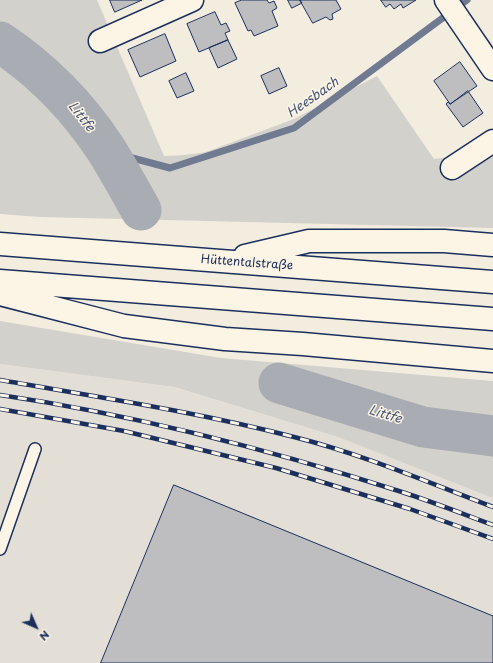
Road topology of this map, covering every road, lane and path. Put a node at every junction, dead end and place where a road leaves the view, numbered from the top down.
1 (192, 0) edge
2 (446, 0) edge
3 (100, 41) dead end
4 (493, 69) edge
5 (493, 141) edge
6 (452, 168) dead end
7 (0, 244) edge
8 (493, 244) edge
9 (225, 261) junction
10 (0, 281) edge
11 (493, 282) edge
12 (0, 294) edge
13 (493, 319) edge
14 (493, 361) edge
15 (35, 449) dead end
16 (0, 550) edge

1 - 3 main road
2 - 4 main road
5 - 6 main road
7 - 9 main road, Hüttentalstraße
8 - 9 main road
9 - 11 main road, Hüttentalstraße
10 - 13 main road
12 - 14 main road
15 - 16 lane

